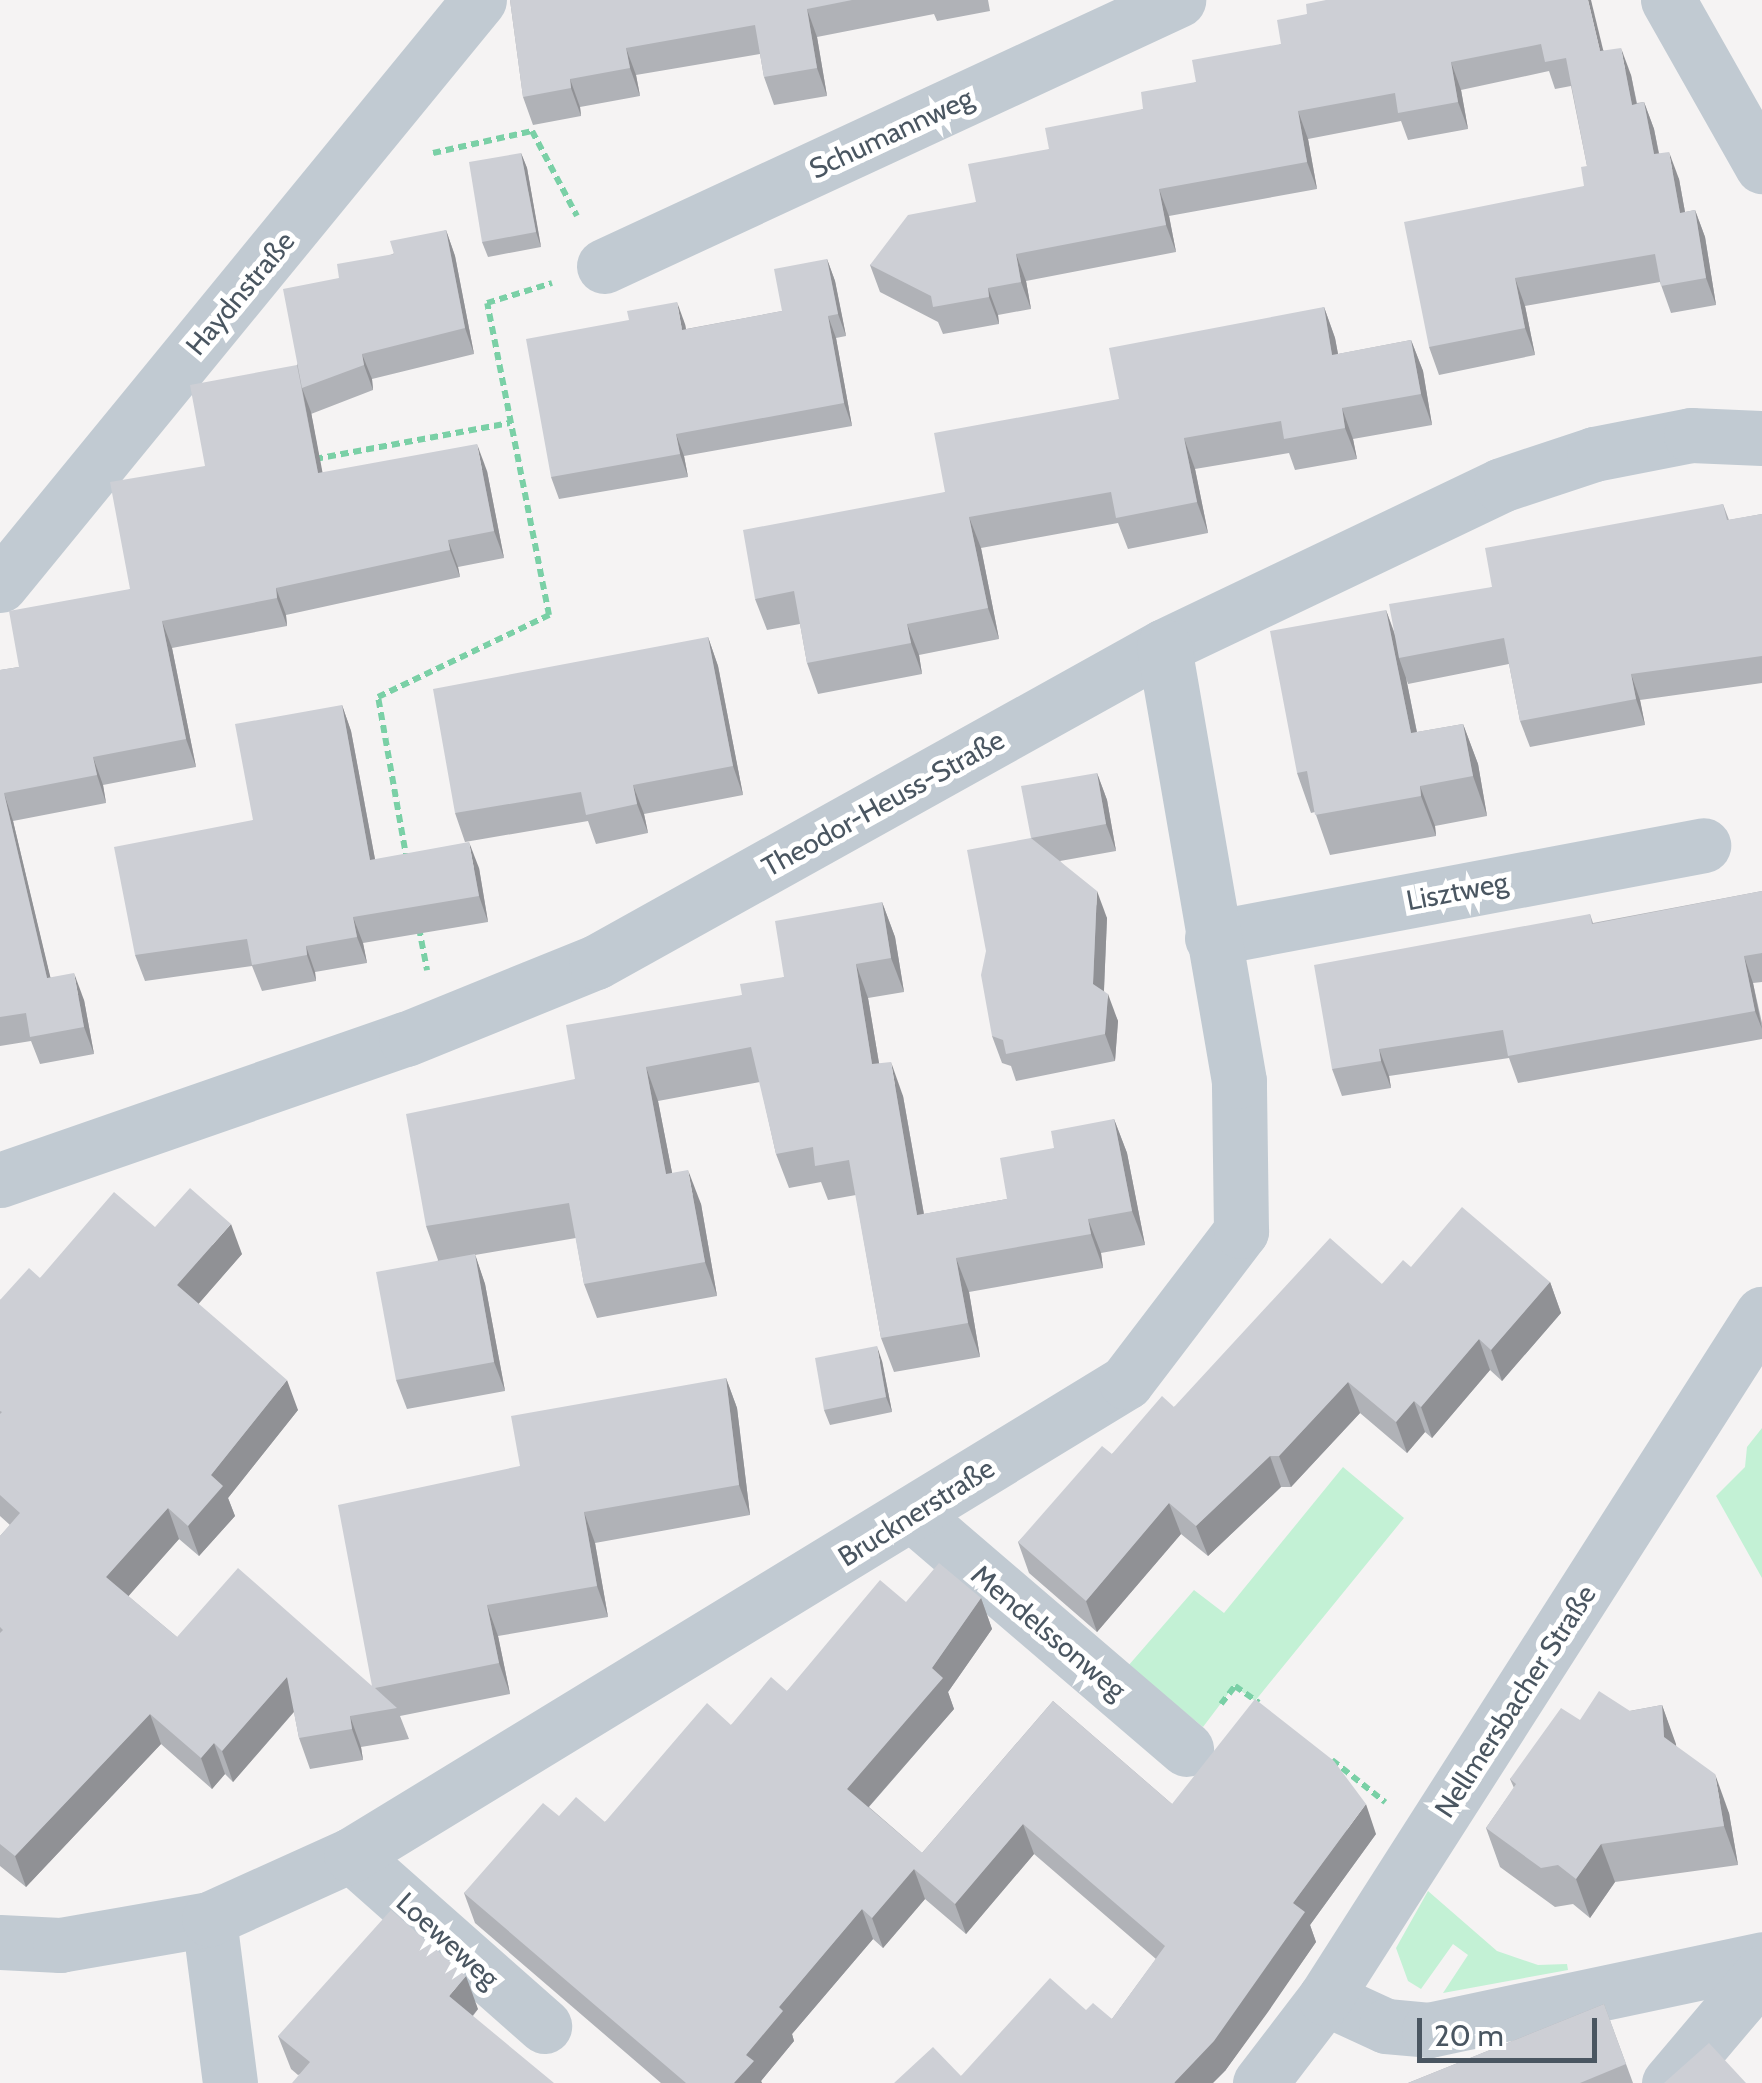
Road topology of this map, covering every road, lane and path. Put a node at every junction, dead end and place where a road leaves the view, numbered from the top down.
1 (479, 0) edge
2 (1178, 0) edge
3 (1668, 0) edge
4 (353, 157) junction
5 (1762, 166) edge
6 (604, 266) junction
7 (510, 423) junction
8 (1762, 438) edge
9 (305, 461) edge
10 (0, 585) edge
11 (1164, 646) junction
12 (1702, 845) dead end
13 (409, 871) edge
14 (416, 910) edge
15 (1212, 938) junction
16 (436, 1026) junction
17 (0, 1180) edge
18 (1762, 1314) edge
19 (912, 1514) junction
20 (1270, 1713) edge
21 (1186, 1749) joint
22 (1317, 1749) edge
23 (1394, 1810) dead end
24 (352, 1855) junction
25 (210, 1919) junction
26 (0, 1942) edge
27 (1762, 1959) edge
28 (1762, 1974) edge
29 (1325, 1998) junction
30 (544, 2026) dead end
31 (230, 2083) edge
32 (1260, 2083) edge
33 (1669, 2083) edge

1 - 4 street, Haydnstraße
2 - 6 street, Schumannweg
3 - 5 street
4 - 6 path
4 - 10 street, Haydnstraße
6 - 7 path
7 - 9 path
7 - 13 path
8 - 11 street, Theodor-Heuss-Straße
11 - 15 street, Brucknerstraße
11 - 16 street, Theodor-Heuss-Straße
12 - 15 street, Lisztweg
14 - 16 path
15 - 19 street, Brucknerstraße
16 - 17 street, Theodor-Heuss-Straße
18 - 29 street, Nellmersbacher Straße
19 - 21 street, Mendelssonweg
19 - 24 street, Brucknerstraße
20 - 21 path
22 - 23 path
24 - 25 street, Brucknerstraße
24 - 30 street, Loeweweg
25 - 26 street, Brucknerstraße
25 - 31 street
27 - 29 street
28 - 33 street
29 - 32 street, Nellmersbacher Straße

